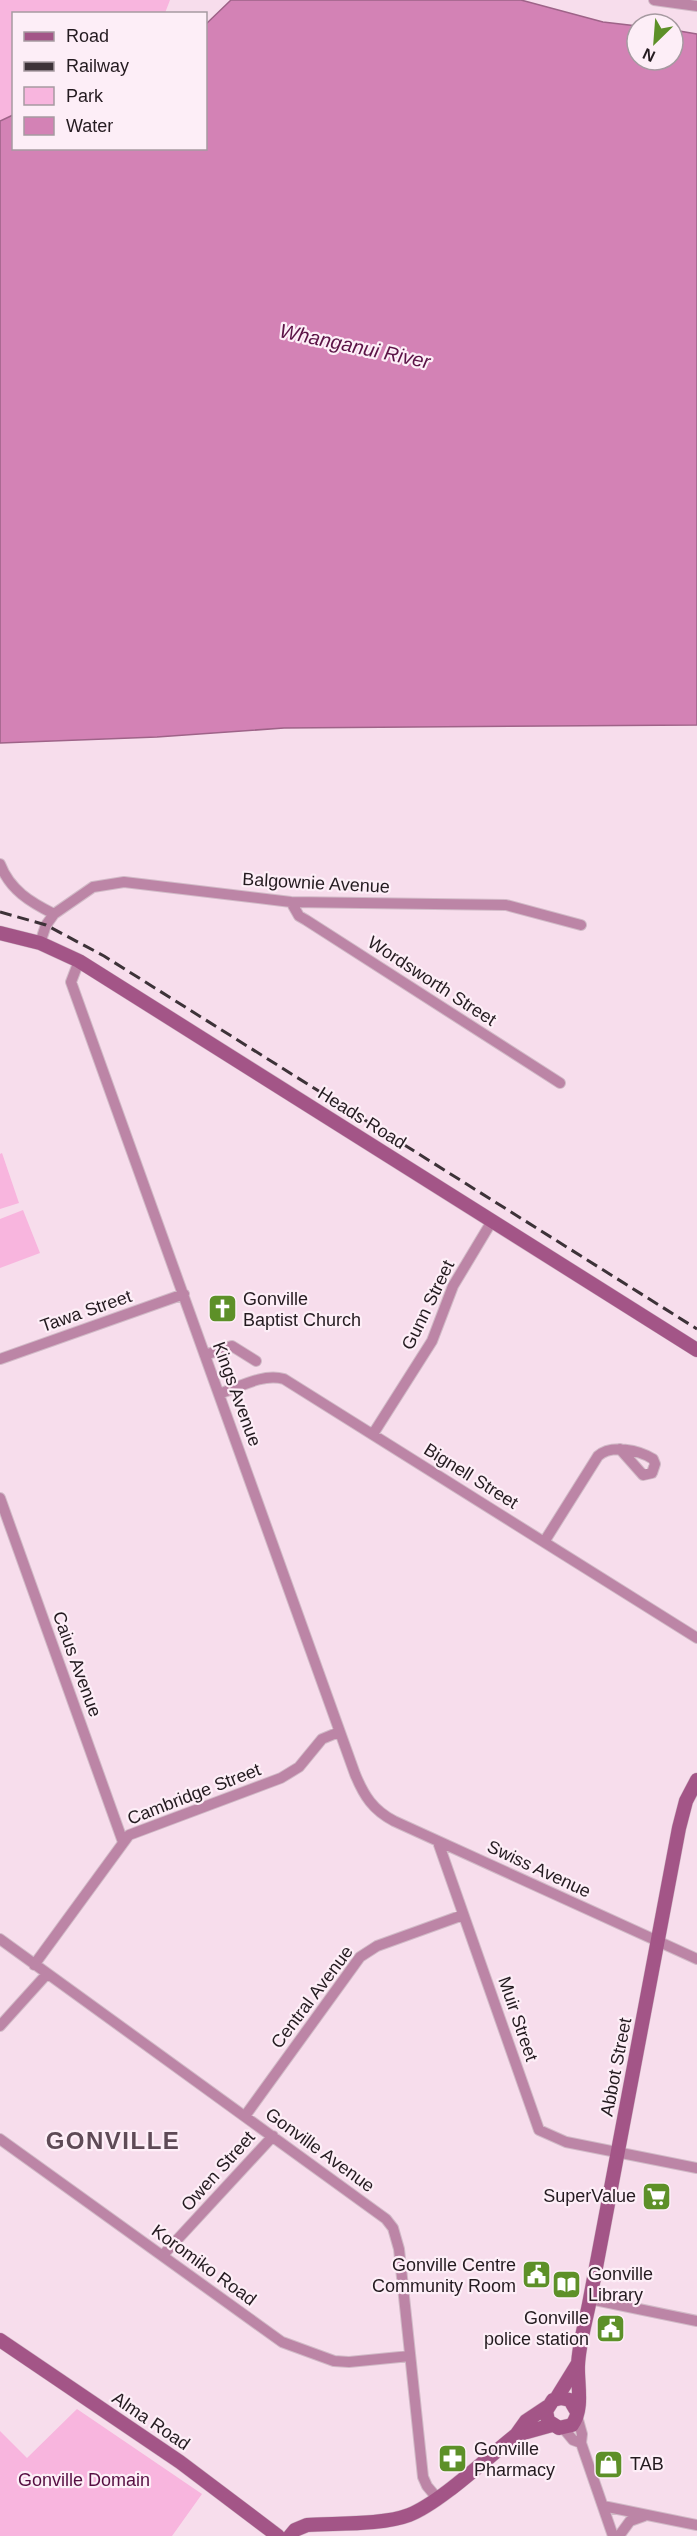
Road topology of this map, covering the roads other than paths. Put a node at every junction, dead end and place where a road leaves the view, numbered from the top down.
1 (654, 0) edge
2 (697, 6) edge
3 (0, 864) edge
4 (291, 902) junction
5 (54, 915) junction
6 (581, 925) dead end
7 (0, 933) edge
8 (40, 943) junction
9 (79, 961) junction
10 (561, 1083) dead end
11 (492, 1221) junction
12 (184, 1294) junction
13 (697, 1350) edge
14 (205, 1355) junction
15 (0, 1359) edge
16 (256, 1361) dead end
17 (219, 1394) junction
18 (373, 1434) junction
19 (620, 1449) dead end
20 (0, 1498) edge
21 (544, 1542) junction
22 (697, 1638) edge
23 (339, 1732) junction
24 (697, 1780) edge
25 (370, 1803) joint
26 (123, 1842) junction
27 (438, 1842) junction
28 (463, 1914) junction
29 (0, 1939) edge
30 (658, 1942) junction
31 (697, 1959) edge
32 (34, 1965) junction
33 (46, 1975) junction
34 (0, 2026) edge
35 (245, 2116) junction
36 (273, 2136) junction
37 (0, 2139) edge
38 (618, 2152) junction
39 (697, 2168) edge
40 (163, 2255) junction
41 (590, 2299) junction
42 (697, 2321) edge
43 (0, 2340) edge
44 (410, 2356) junction
45 (578, 2363) junction
46 (552, 2403) junction
47 (577, 2414) junction
48 (557, 2427) junction
49 (516, 2435) junction
50 (581, 2443) junction
51 (437, 2498) junction
52 (603, 2506) junction
53 (647, 2515) junction
54 (697, 2525) edge
55 (278, 2536) edge
56 (290, 2536) edge
57 (613, 2536) edge
58 (619, 2536) edge

1 - 2 street
3 - 5 street
4 - 5 street, Balgownie Avenue
4 - 6 street, Balgownie Avenue
4 - 10 street, Wordsworth Street
5 - 8 street, Balgownie Avenue
7 - 8 street, Heads Road
8 - 9 street, Heads Road
9 - 11 street, Heads Road
9 - 12 street, Kings Avenue
11 - 13 street, Heads Road
11 - 18 street, Gunn Street
12 - 14 street, Kings Avenue
12 - 15 street, Tawa Street
14 - 16 street
14 - 17 street, Kings Avenue
17 - 18 street, Bignell Street
17 - 23 street, Kings Avenue
18 - 21 street, Bignell Street
19 - 21 street
20 - 26 street, Caius Avenue
21 - 22 street, Bignell Street
23 - 25 street, Kings Avenue
23 - 26 street, Cambridge Street
24 - 30 street, Abbot Street
25 - 27 street, Swiss Avenue
26 - 32 street, Cambridge Street
27 - 28 street, Muir Street
27 - 30 street, Swiss Avenue
28 - 35 street, Central Avenue
28 - 38 street, Muir Street
29 - 32 street, Gonville Avenue
30 - 31 street, Swiss Avenue
30 - 38 street, Abbot Street
32 - 33 street, Gonville Avenue
33 - 34 street
33 - 35 street, Gonville Avenue
35 - 36 street, Gonville Avenue
36 - 40 street, Owen Street
36 - 44 street, Gonville Avenue
37 - 40 street, Koromiko Road
38 - 39 street
38 - 41 street, Abbot Street
40 - 44 street, Koromiko Road
41 - 42 street
41 - 45 street, Abbot Street
43 - 55 street, Alma Road
44 - 51 street, Gonville Avenue
45 - 46 street, Abbot Street
45 - 47 street, Abbot Street
46 - 47 street
46 - 48 street
46 - 49 street
47 - 48 street
47 - 50 street
48 - 49 street
48 - 50 street
49 - 51 street
50 - 52 street
51 - 56 street
52 - 53 street
52 - 57 street
53 - 54 street
53 - 58 street

